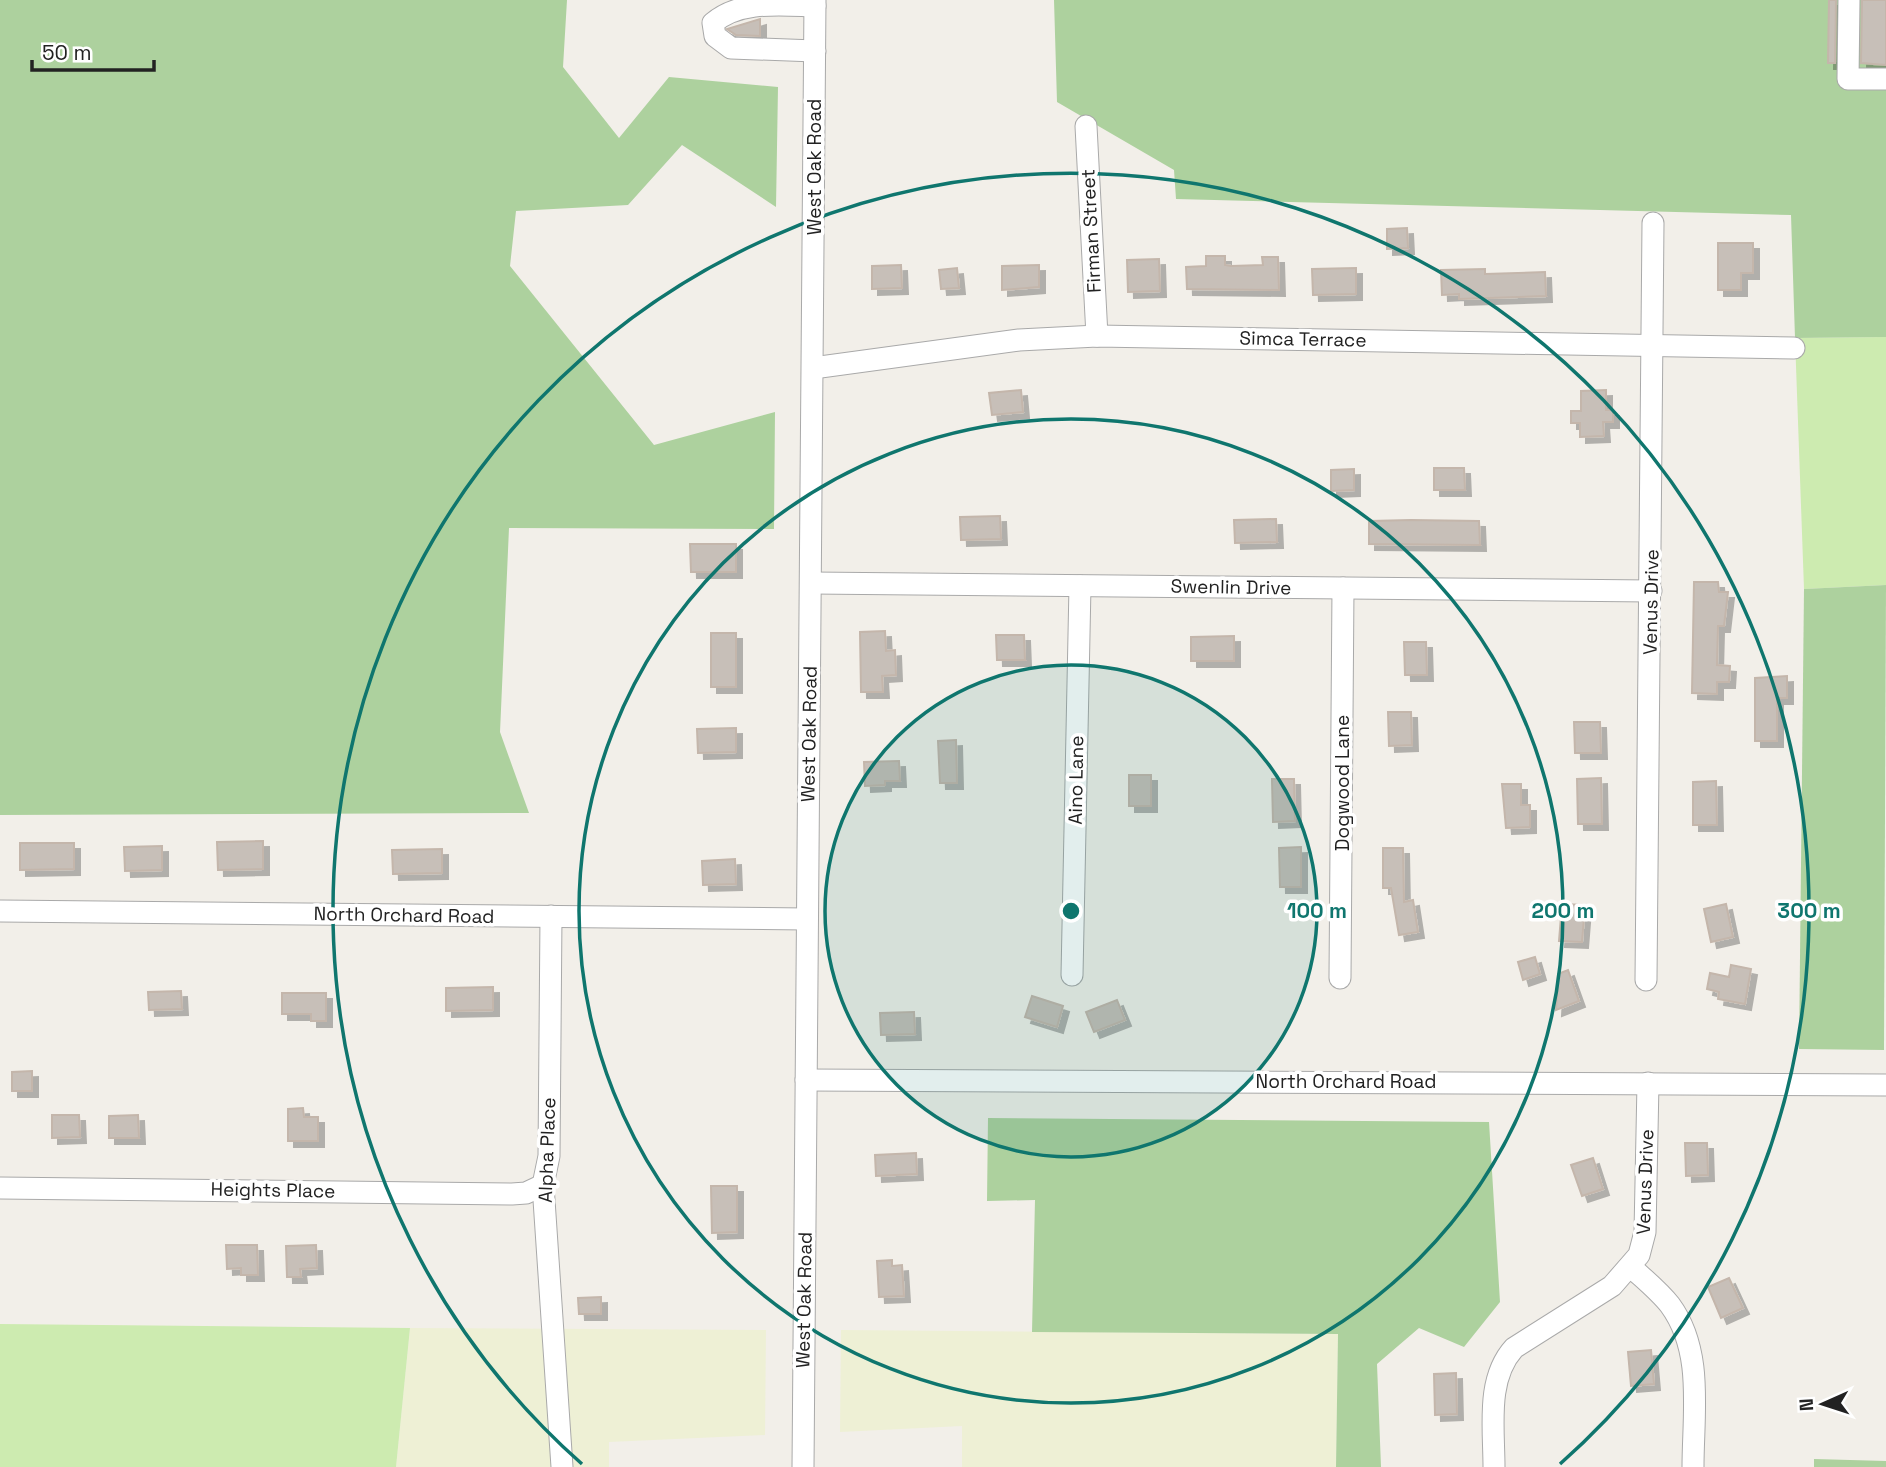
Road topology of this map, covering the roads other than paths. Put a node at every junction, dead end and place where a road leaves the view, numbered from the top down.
1 (1849, 0) edge
2 (815, 3) edge
3 (815, 51) junction
4 (1886, 79) edge
5 (1086, 126) dead end
6 (1653, 223) dead end
7 (1097, 336) junction
8 (1653, 344) junction
9 (1794, 348) dead end
10 (813, 368) junction
11 (812, 583) junction
12 (1080, 586) junction
13 (1343, 588) junction
14 (1651, 591) junction
15 (0, 911) edge
16 (551, 916) junction
17 (807, 919) junction
18 (1072, 975) dead end
19 (1340, 978) dead end
20 (1646, 980) dead end
21 (806, 1080) junction
22 (1648, 1083) junction
23 (1886, 1085) edge
24 (543, 1185) junction
25 (0, 1188) edge
26 (1631, 1267) junction
27 (562, 1467) edge
28 (803, 1467) edge
29 (1494, 1467) edge
30 (1693, 1467) edge

1 - 4 street
2 - 3 street, West Oak Road
2 - 3 street
3 - 10 street, West Oak Road
5 - 7 street, Firman Street
6 - 8 street, Venus Drive
7 - 8 street, Simca Terrace
7 - 10 street, Simca Terrace
8 - 9 street, Simca Terrace
8 - 14 street, Venus Drive
10 - 11 street, West Oak Road
11 - 12 street, Swenlin Drive
11 - 17 street, West Oak Road
12 - 13 street, Swenlin Drive
12 - 18 street, Aino Lane
13 - 14 street, Swenlin Drive
13 - 19 street, Dogwood Lane
14 - 20 street, Venus Drive
15 - 16 street, North Orchard Road
16 - 17 street, North Orchard Road
16 - 24 street, Alpha Place
17 - 21 street, West Oak Road
21 - 22 street, North Orchard Road
21 - 28 street, West Oak Road
22 - 23 street, North Orchard Road
22 - 26 street, Venus Drive
24 - 25 street, Heights Place
24 - 27 street, Alpha Place
26 - 29 street
26 - 30 street

